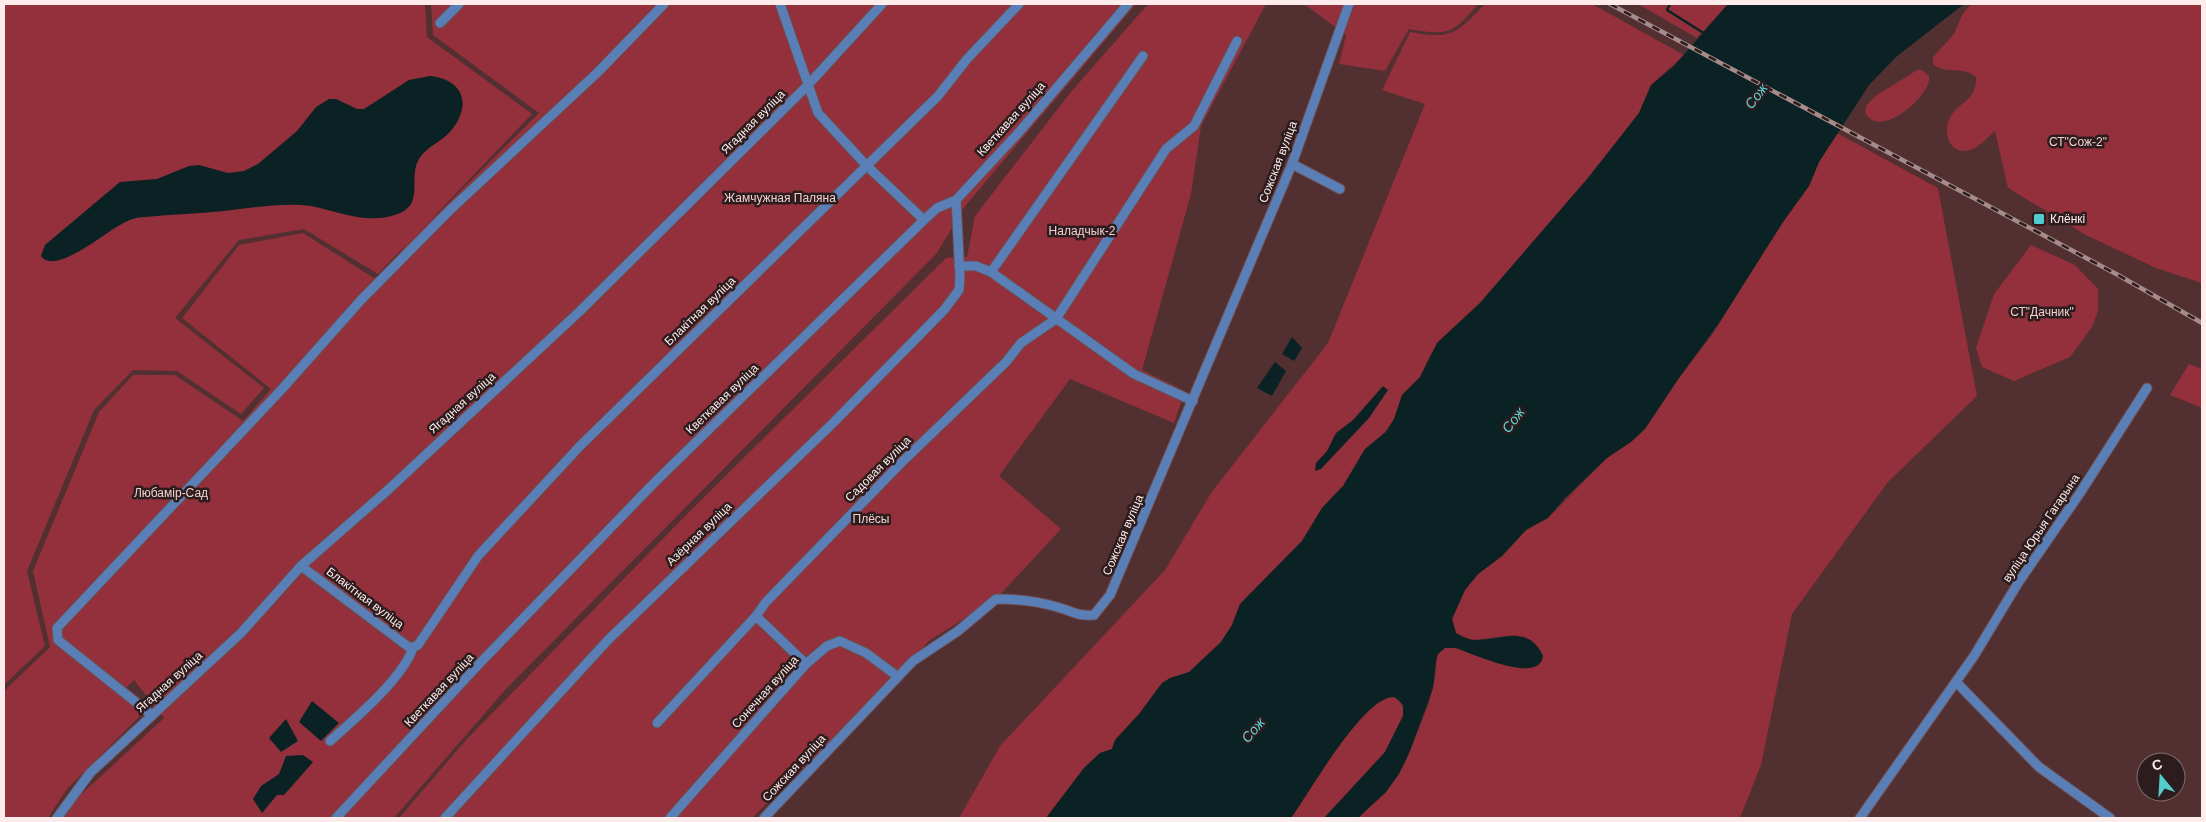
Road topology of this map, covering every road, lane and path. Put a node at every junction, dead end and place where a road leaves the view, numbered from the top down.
1 (460, 4) edge
2 (664, 4) edge
3 (780, 4) edge
4 (882, 4) edge
5 (1019, 4) edge
6 (1128, 4) edge
7 (1349, 4) edge
8 (440, 24) dead end
9 (1237, 41) dead end
10 (1143, 56) dead end
11 (808, 85) junction
12 (1292, 164) junction
13 (866, 166) junction
14 (1340, 189) dead end
15 (956, 200) junction
16 (924, 220) junction
17 (959, 266) junction
18 (991, 272) junction
19 (1056, 319) junction
20 (2147, 388) dead end
21 (1193, 401) junction
22 (301, 566) junction
23 (756, 616) junction
24 (413, 648) junction
25 (806, 664) junction
26 (897, 676) junction
27 (1956, 682) junction
28 (152, 716) junction
29 (657, 723) dead end
30 (330, 741) dead end
31 (57, 818) edge
32 (336, 818) edge
33 (445, 818) edge
34 (670, 818) edge
35 (764, 818) edge
36 (1860, 818) edge
37 (2110, 818) edge

1 - 8 street
2 - 28 street
3 - 11 street
4 - 11 street, Ягадная вуліца
5 - 13 street, Блакітная вуліца
6 - 15 street, Кветкавая вуліца
7 - 12 street, Сожская вуліца
9 - 19 street
10 - 18 street
11 - 13 street
11 - 22 street, Ягадная вуліца
12 - 14 street
12 - 21 street, Сожская вуліца
13 - 16 street
13 - 24 street, Блакітная вуліца
15 - 16 street, Кветкавая вуліца
15 - 17 street, Азёрная вуліца
16 - 32 street, Кветкавая вуліца
17 - 18 street
17 - 33 street, Азёрная вуліца
18 - 19 street
19 - 21 street
19 - 23 street, Садовая вуліца
20 - 27 street, вуліца Юрыя Гагарына
21 - 26 street, Сожская вуліца
22 - 24 street, Блакітная вуліца
22 - 28 street, Ягадная вуліца
23 - 25 street
23 - 29 street, Садовая вуліца
24 - 30 street, Блакітная вуліца
25 - 26 street, Сонечная вуліца
25 - 34 street, Сонечная вуліца
26 - 35 street, Сожская вуліца
27 - 36 street, вуліца Юрыя Гагарына
27 - 37 street
28 - 31 street, Ягадная вуліца

